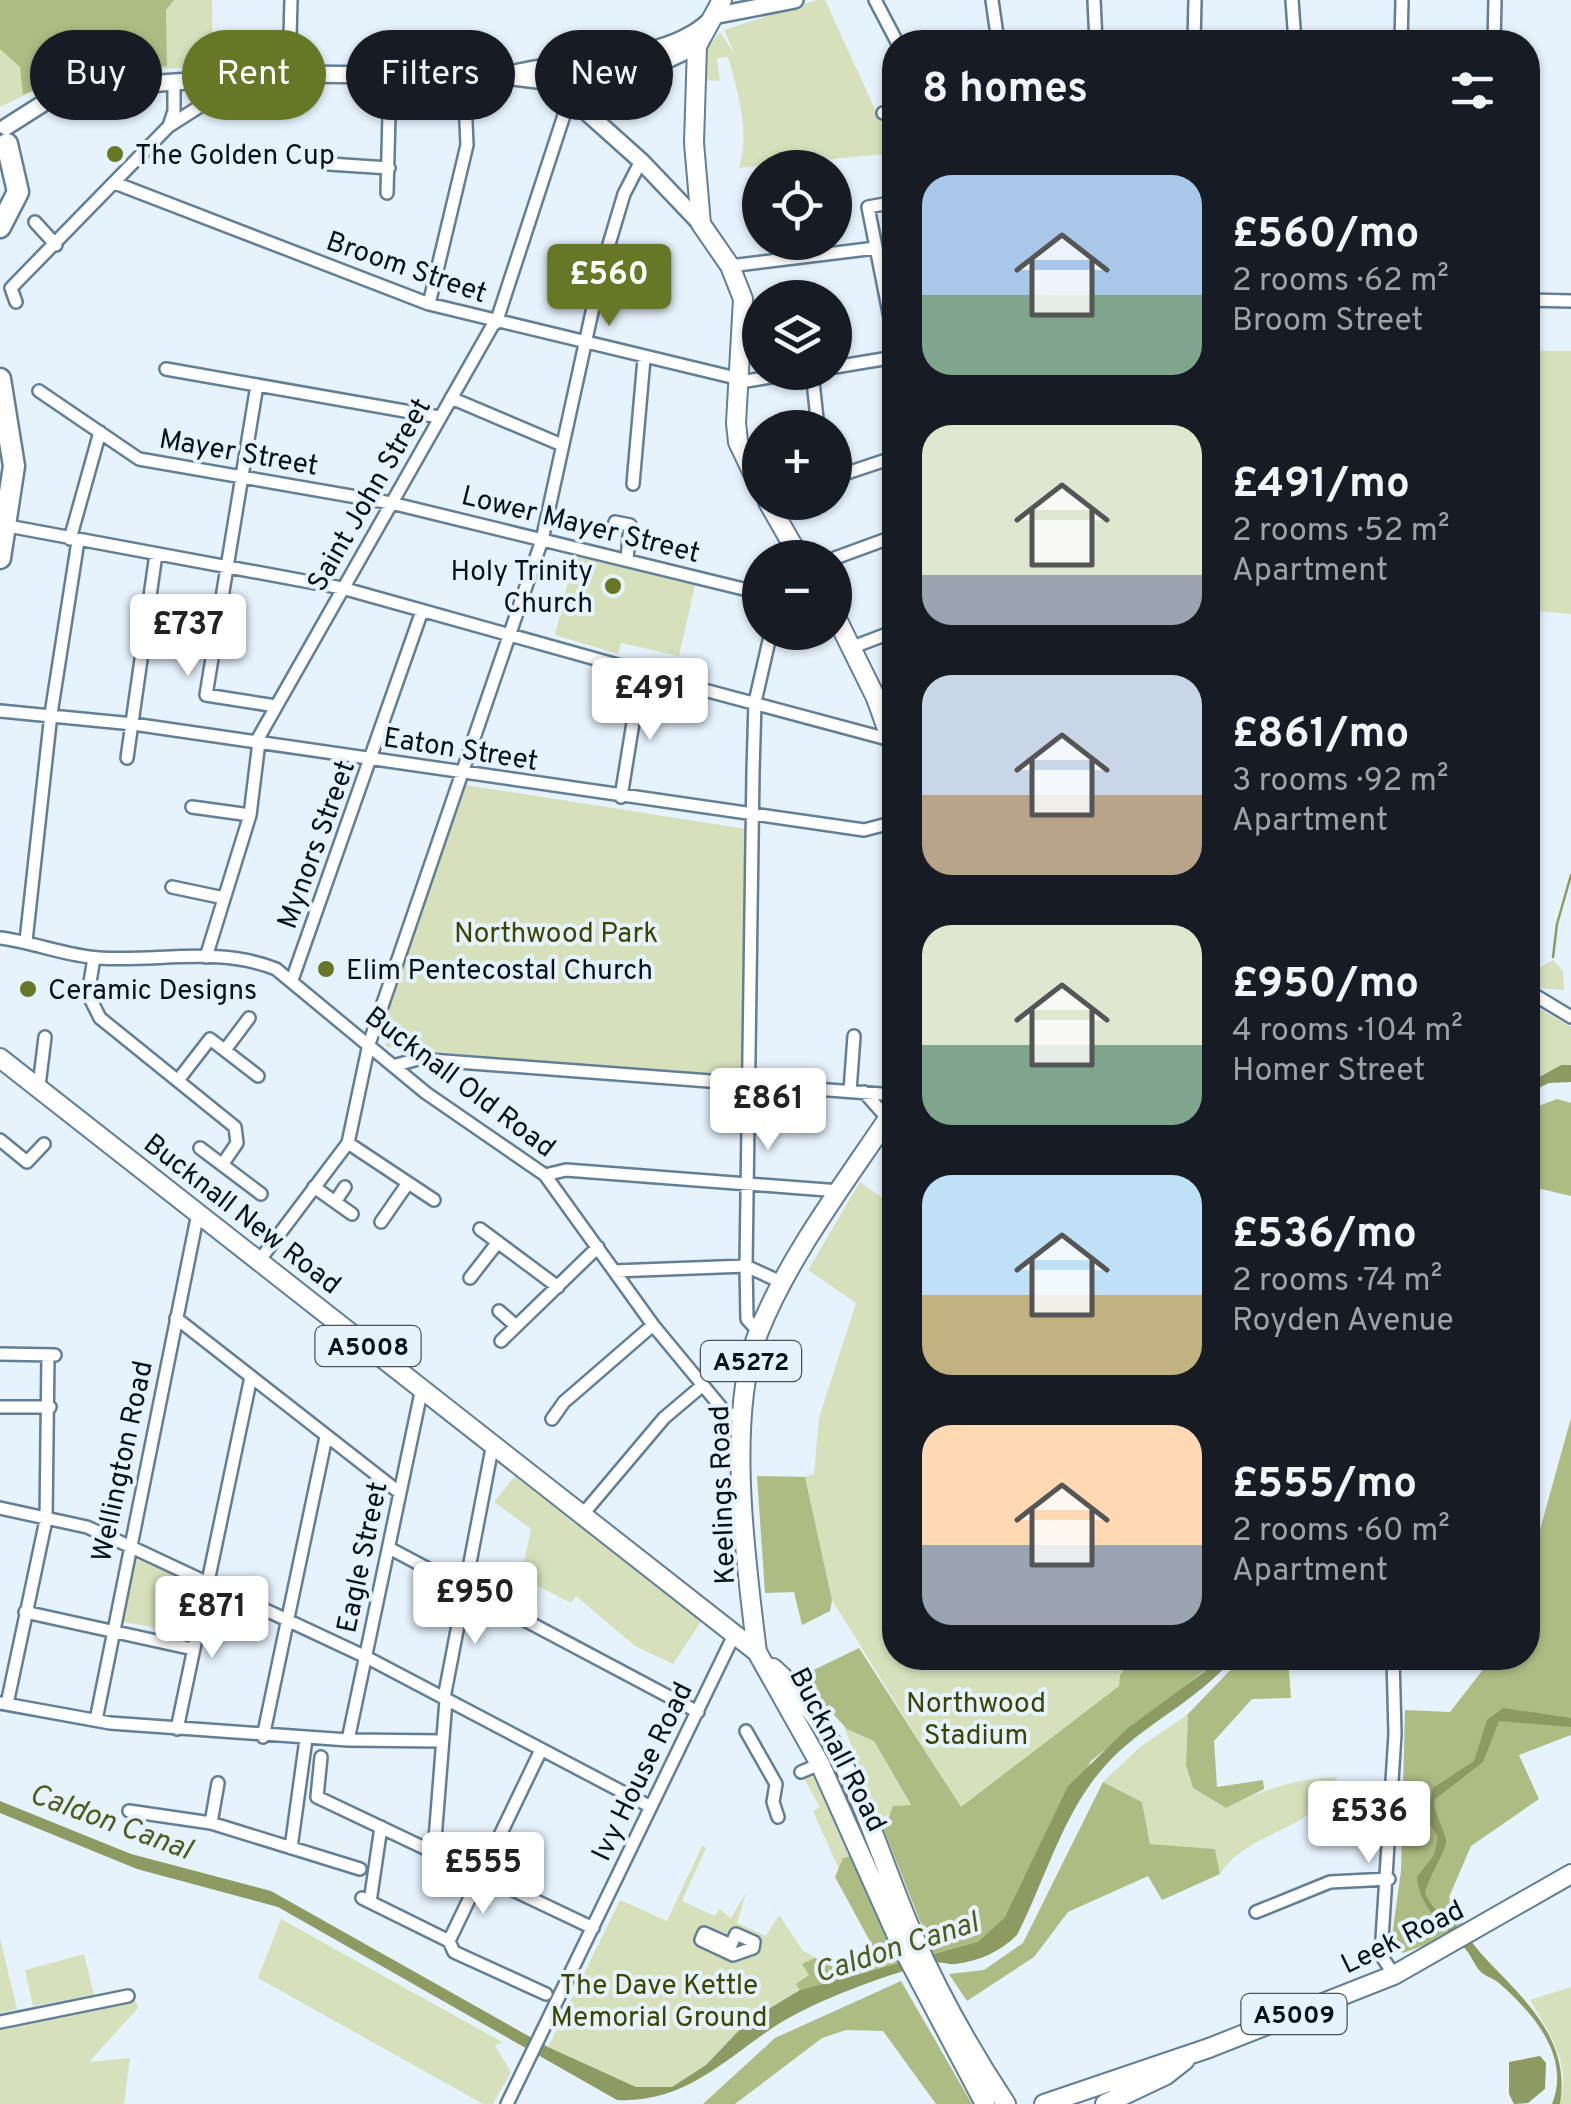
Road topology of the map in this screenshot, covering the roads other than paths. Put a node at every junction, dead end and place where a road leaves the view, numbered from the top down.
1 (291, 0) edge
2 (732, 0) edge
3 (795, 0) edge
4 (875, 0) edge
5 (992, 0) edge
6 (1094, 0) edge
7 (1196, 0) edge
8 (1292, 0) edge
9 (1402, 0) edge
10 (1495, 0) edge
11 (760, 10) junction
12 (715, 12) edge
13 (287, 30) edge
14 (890, 30) edge
15 (996, 30) edge
16 (1095, 30) edge
17 (1195, 30) edge
18 (1294, 30) edge
19 (1401, 30) edge
20 (1494, 30) edge
21 (673, 42) edge
22 (673, 47) edge
23 (693, 53) junction
24 (673, 60) edge
25 (182, 82) edge
26 (174, 83) junction
27 (182, 118) edge
28 (390, 120) edge
29 (465, 120) edge
30 (562, 120) edge
31 (596, 120) edge
32 (169, 126) junction
33 (4, 145) edge
34 (641, 161) junction
35 (329, 164) dead end
36 (389, 168) junction
37 (115, 183) junction
38 (387, 193) dead end
39 (882, 204) edge
40 (35, 222) dead end
41 (701, 224) junction
42 (0, 228) edge
43 (56, 244) junction
44 (876, 248) junction
45 (882, 263) edge
46 (730, 266) junction
47 (1540, 300) edge
48 (1571, 301) edge
49 (16, 302) dead end
50 (429, 304) junction
51 (495, 323) junction
52 (584, 344) junction
53 (644, 359) junction
54 (882, 359) edge
55 (852, 364) edge
56 (166, 369) dead end
57 (0, 379) edge
58 (740, 380) junction
59 (257, 385) junction
60 (39, 391) dead end
61 (450, 398) junction
62 (439, 418) junction
63 (100, 432) junction
64 (562, 445) junction
65 (742, 450) edge
66 (882, 461) edge
67 (852, 471) edge
68 (243, 475) junction
69 (633, 484) dead end
70 (391, 503) junction
71 (615, 522) dead end
72 (27, 532) junction
73 (74, 540) junction
74 (542, 540) junction
75 (882, 541) edge
76 (852, 552) edge
77 (156, 554) junction
78 (0, 558) edge
79 (627, 560) junction
80 (225, 566) junction
81 (342, 588) junction
82 (742, 588) edge
83 (422, 611) junction
84 (510, 634) junction
85 (882, 636) edge
86 (853, 647) joint
87 (767, 650) edge
88 (644, 673) junction
89 (755, 702) junction
90 (276, 706) junction
91 (0, 711) edge
92 (22, 712) junction
93 (51, 714) junction
94 (0, 720) edge
95 (133, 724) junction
96 (877, 736) edge
97 (258, 742) junction
98 (127, 758) dead end
99 (372, 759) junction
100 (462, 773) junction
101 (621, 797) junction
102 (192, 807) dead end
103 (250, 815) junction
104 (753, 815) junction
105 (882, 825) edge
106 (172, 887) dead end
107 (224, 898) junction
108 (0, 938) edge
109 (26, 940) junction
110 (206, 957) junction
111 (94, 958) junction
112 (292, 980) junction
113 (1540, 998) edge
114 (1571, 1016) edge
115 (250, 1018) dead end
116 (854, 1036) dead end
117 (45, 1038) dead end
118 (369, 1044) junction
119 (225, 1050) junction
120 (0, 1058) edge
121 (393, 1066) junction
122 (258, 1076) dead end
123 (178, 1079) junction
124 (750, 1084) junction
125 (39, 1086) junction
126 (850, 1092) junction
127 (872, 1095) junction
128 (882, 1095) edge
129 (882, 1105) edge
130 (882, 1125) edge
131 (0, 1140) edge
132 (348, 1143) junction
133 (44, 1144) dead end
134 (200, 1148) dead end
135 (222, 1165) junction
136 (545, 1175) junction
137 (746, 1182) junction
138 (408, 1183) junction
139 (314, 1187) junction
140 (344, 1187) dead end
141 (830, 1190) junction
142 (261, 1194) dead end
143 (434, 1200) dead end
144 (335, 1202) junction
145 (198, 1213) junction
146 (352, 1214) dead end
147 (381, 1222) dead end
148 (480, 1228) dead end
149 (498, 1242) junction
150 (598, 1247) junction
151 (259, 1261) junction
152 (746, 1266) junction
153 (614, 1271) junction
154 (470, 1278) dead end
155 (783, 1283) junction
156 (558, 1287) junction
157 (500, 1311) dead end
158 (176, 1318) junction
159 (653, 1325) junction
160 (516, 1326) junction
161 (758, 1331) junction
162 (502, 1341) dead end
163 (0, 1354) edge
164 (251, 1377) junction
165 (703, 1384) junction
166 (422, 1388) junction
167 (0, 1407) edge
168 (50, 1407) junction
169 (552, 1412) dead end
170 (742, 1418) junction
171 (326, 1437) junction
172 (493, 1443) junction
173 (400, 1493) junction
174 (0, 1508) edge
175 (584, 1514) junction
176 (46, 1520) junction
177 (129, 1546) junction
178 (390, 1548) junction
179 (208, 1585) junction
180 (466, 1587) junction
181 (25, 1612) junction
182 (288, 1622) junction
183 (112, 1628) junction
184 (735, 1634) junction
185 (193, 1649) junction
186 (759, 1655) junction
187 (366, 1657) junction
188 (1393, 1670) edge
189 (445, 1699) junction
190 (4, 1703) edge
191 (698, 1712) junction
192 (96, 1720) junction
193 (177, 1729) junction
194 (746, 1731) dead end
195 (263, 1737) junction
196 (349, 1738) junction
197 (306, 1739) junction
198 (442, 1741) junction
199 (541, 1750) junction
200 (321, 1757) dead end
201 (820, 1764) junction
202 (218, 1783) dead end
203 (776, 1784) junction
204 (651, 1807) junction
205 (129, 1811) dead end
206 (778, 1817) dead end
207 (212, 1823) junction
208 (381, 1827) junction
209 (495, 1846) junction
210 (291, 1848) junction
211 (435, 1848) junction
212 (1571, 1874) edge
213 (480, 1875) junction
214 (1389, 1880) junction
215 (344, 1883) dead end
216 (1256, 1912) dead end
217 (593, 1928) junction
218 (449, 1940) junction
219 (909, 1944) junction
220 (1394, 1974) junction
221 (930, 1986) junction
222 (546, 1994) dead end
223 (128, 1996) dead end
224 (0, 2022) edge
225 (1194, 2054) junction
226 (508, 2104) edge
227 (984, 2104) edge
228 (1006, 2104) edge
229 (1044, 2104) edge
230 (1076, 2104) edge
231 (1105, 2104) edge

1 - 13 street
2 - 11 main road
3 - 11 main road
4 - 14 street
5 - 15 street
6 - 16 street
7 - 17 street
8 - 18 street
9 - 19 street
10 - 20 street
11 - 12 main road
12 - 21 main road
12 - 23 main road
22 - 23 main road
23 - 24 main road
23 - 41 main road
25 - 26 main road
26 - 32 street
26 - 33 main road
27 - 32 street
28 - 36 street
29 - 50 street
30 - 51 street, Saint John Street
31 - 34 main road
32 - 37 street
33 - 42 highway
34 - 41 main road
34 - 52 street
35 - 36 street
36 - 38 street
37 - 43 street
37 - 50 street, Broom Street
39 - 44 street
40 - 43 street
41 - 46 main road
43 - 49 street
44 - 45 street
44 - 46 street
46 - 58 main road
47 - 48 street
50 - 51 street, Broom Street
51 - 52 street, Broom Street
51 - 61 street, Saint John Street
52 - 53 street, Broom Street
52 - 64 street
53 - 58 street, Broom Street
53 - 69 street
54 - 55 street
56 - 59 street
57 - 72 highway
58 - 65 main road
59 - 62 street
59 - 68 street
60 - 63 street, Mayer Street
61 - 62 street, Saint John Street
61 - 64 street
62 - 70 street, Saint John Street
63 - 68 street, Mayer Street
63 - 73 street
64 - 74 street
66 - 67 street
68 - 70 street, Mayer Street
68 - 80 street
70 - 74 street, Lower Mayer Street
70 - 81 street, Saint John Street
71 - 79 street
72 - 73 street
72 - 78 highway
73 - 77 street
73 - 93 street
74 - 79 street, Lower Mayer Street
74 - 84 street
75 - 76 street
77 - 80 street
77 - 95 street
79 - 82 street, Lower Mayer Street
80 - 81 street
80 - 90 street
81 - 83 street
81 - 90 street, Saint John Street
83 - 84 street
83 - 99 street, Mynors Street
84 - 88 street
84 - 100 street
85 - 86 street
86 - 96 main road
87 - 89 street
88 - 89 street
88 - 101 street
89 - 96 street
89 - 104 street
90 - 97 street, Saint John Street
91 - 92 street, Eaton Street
92 - 93 street, Eaton Street
92 - 94 street
93 - 95 street, Eaton Street
93 - 109 street
95 - 97 street, Eaton Street
95 - 98 street
97 - 99 street, Eaton Street
97 - 103 street
99 - 100 street, Eaton Street
99 - 112 street, Mynors Street
100 - 101 street, Eaton Street
100 - 118 street
101 - 104 street, Eaton Street
102 - 103 street
103 - 107 street
104 - 105 street, Eaton Street
104 - 124 street
106 - 107 street
107 - 110 street
108 - 109 street, Bucknall Old Road
109 - 111 street, Bucknall Old Road
110 - 111 street, Bucknall Old Road
110 - 112 street, Bucknall Old Road
111 - 123 street
112 - 118 street, Bucknall Old Road
113 - 114 street
115 - 119 street
116 - 126 street
117 - 125 street
118 - 121 street, Bucknall Old Road
118 - 132 street
119 - 122 street
119 - 123 street
120 - 125 main road, Bucknall New Road / A5008
121 - 124 street
121 - 136 street, Bucknall Old Road
123 - 135 street
124 - 126 street
124 - 137 street
125 - 145 main road, Bucknall New Road / A5008
126 - 127 street
127 - 128 street
127 - 129 street
130 - 141 main road, Keelings Road / A5272
131 - 133 street
132 - 138 street
132 - 139 street
134 - 135 street
135 - 142 street
136 - 137 street
136 - 150 street, Bucknall Old Road
137 - 141 street
137 - 152 street
138 - 143 street
138 - 147 street
139 - 144 street
139 - 151 street
140 - 144 street
141 - 155 main road, Keelings Road / A5272
144 - 146 street
145 - 151 main road, Bucknall New Road / A5008
145 - 158 street, Wellington Road
148 - 149 street
149 - 154 street
149 - 156 street
150 - 153 street, Bucknall Old Road
150 - 156 street
151 - 166 main road, Bucknall New Road / A5008
152 - 153 street
152 - 155 street
152 - 161 street
153 - 159 street, Bucknall Old Road
155 - 161 main road, Keelings Road / A5272
156 - 160 street
157 - 160 street
158 - 164 street
158 - 177 street, Wellington Road
159 - 165 street, Bucknall Old Road
159 - 169 street
160 - 162 street
161 - 170 main road, Keelings Road / A5272
163 - 168 street
164 - 171 street
164 - 179 street
165 - 170 street, Bucknall Old Road
165 - 175 street
166 - 172 main road, Bucknall New Road / A5008
166 - 173 street, Eagle Street
167 - 168 street
168 - 176 street
170 - 186 main road, Keelings Road / A5272
171 - 173 street
171 - 182 street
172 - 175 main road, Bucknall New Road / A5008
172 - 180 street
173 - 178 street, Eagle Street
174 - 176 street
175 - 184 main road, Bucknall New Road / A5008
176 - 177 street
176 - 181 street
177 - 179 street
177 - 183 street, Wellington Road
178 - 180 street
178 - 187 street, Eagle Street
179 - 182 street
179 - 185 street
180 - 189 street
180 - 191 street
181 - 183 street
181 - 190 street
182 - 187 street
182 - 195 street
183 - 185 street
183 - 192 street, Wellington Road
184 - 186 main road, A5008
184 - 191 street, Ivy House Road
185 - 193 street
186 - 201 main road, Bucknall Road / A5008
186 - 219 main road, Bucknall Road / A5008
187 - 189 street
187 - 196 street, Eagle Street
188 - 214 street
189 - 198 street
189 - 199 street
190 - 192 street
191 - 204 street, Ivy House Road
192 - 193 street
193 - 195 street
194 - 203 street
195 - 197 street
196 - 197 street
196 - 198 street
197 - 210 street
198 - 211 street
199 - 204 street
199 - 209 street
200 - 208 street
201 - 203 street
201 - 219 main road, Bucknall Road / A5008
202 - 207 street
203 - 206 street
204 - 217 street, Ivy House Road
205 - 207 street
207 - 210 street
208 - 211 street
208 - 218 street
209 - 211 street
209 - 213 street
210 - 215 street
211 - 213 street
212 - 220 main road, Leek Road / A5009
213 - 217 street
213 - 218 street
214 - 216 street
214 - 220 street
217 - 226 street, Ivy House Road
218 - 222 street
219 - 221 main road
220 - 225 main road, Leek Road / A5009
221 - 227 main road
221 - 228 main road
223 - 224 street
225 - 229 main road, Leek Road / A5009
225 - 230 main road, A5009
225 - 231 main road, Leek Road / A5009

